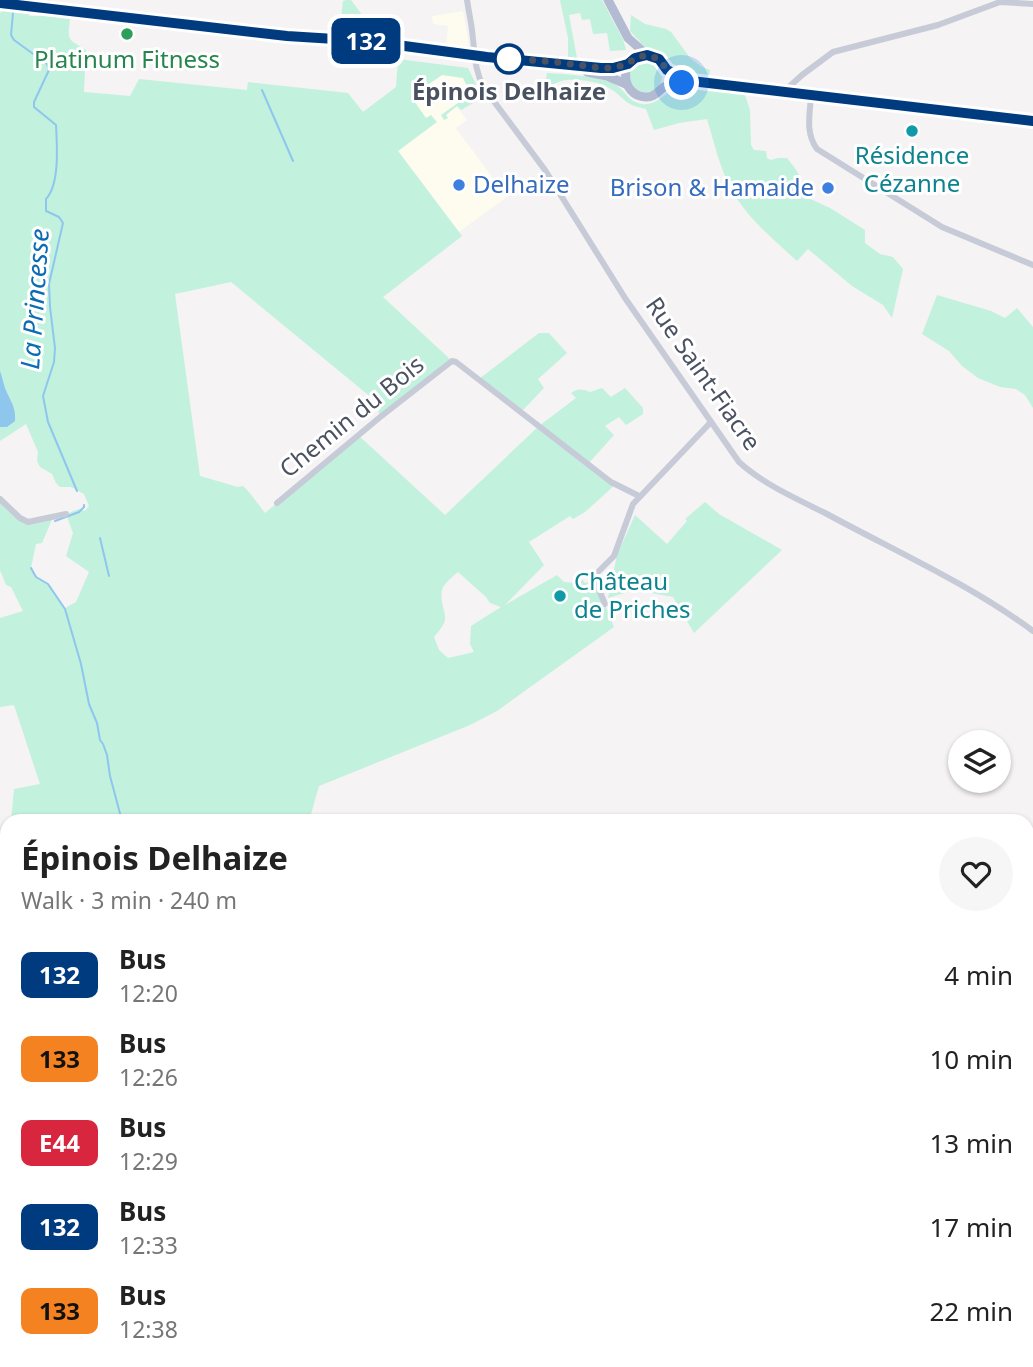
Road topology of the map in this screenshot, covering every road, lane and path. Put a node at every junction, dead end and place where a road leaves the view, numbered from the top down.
1 (467, 0) edge
2 (608, 0) edge
3 (0, 3) edge
4 (1033, 4) edge
5 (628, 38) junction
6 (647, 55) junction
7 (474, 57) junction
8 (629, 63) junction
9 (667, 70) junction
10 (691, 81) junction
11 (626, 84) junction
12 (664, 87) junction
13 (786, 93) junction
14 (811, 96) junction
15 (1033, 121) edge
16 (1033, 265) edge
17 (710, 423) junction
18 (639, 496) junction
19 (0, 499) edge
20 (276, 503) dead end
21 (66, 514) dead end
22 (605, 604) dead end
23 (1033, 631) edge

1 - 7 street, Rue Saint-Fiacre
2 - 5 main road
3 - 7 main road
4 - 13 street
5 - 6 main road
5 - 8 main road
6 - 8 main road
6 - 9 main road
7 - 8 main road
7 - 11 main road
7 - 17 street, Rue Saint-Fiacre
8 - 11 main road
9 - 10 main road
9 - 12 main road
10 - 12 main road
10 - 13 main road
11 - 12 main road
13 - 14 main road
14 - 15 main road
14 - 16 street
17 - 18 street
17 - 23 street, Rue Saint-Fiacre
18 - 20 street, Chemin du Bois
18 - 22 street
19 - 21 street

